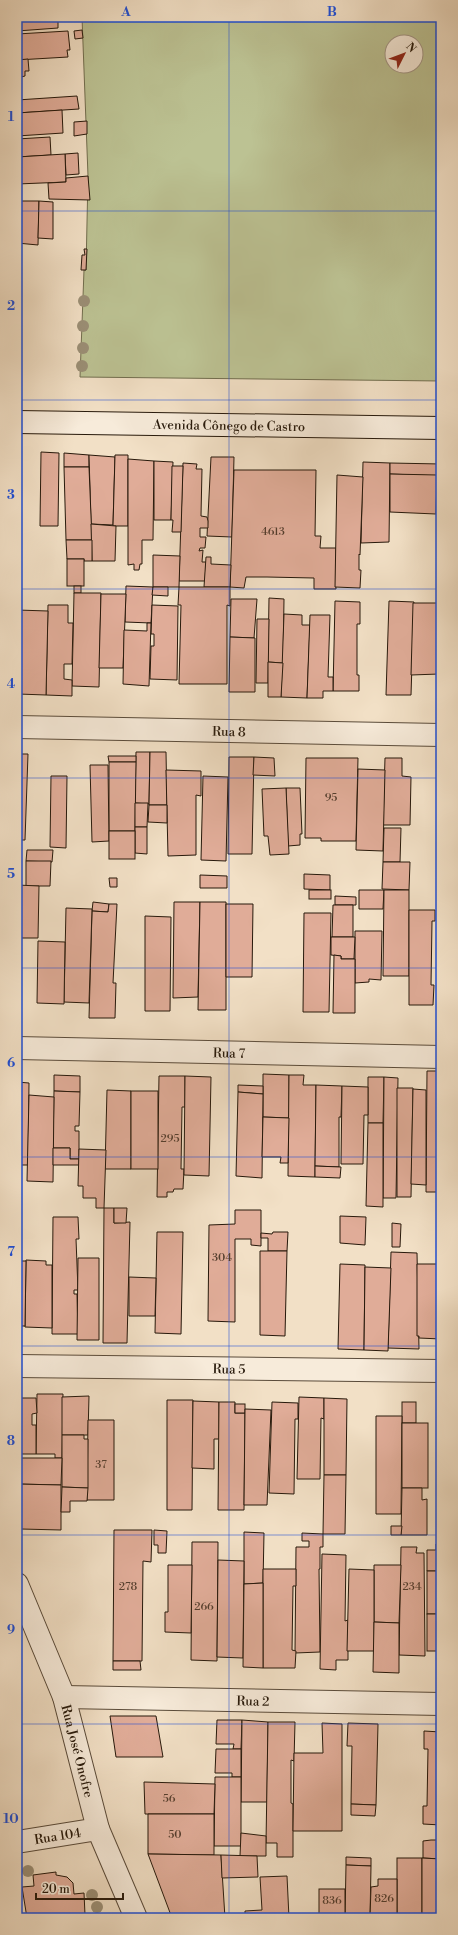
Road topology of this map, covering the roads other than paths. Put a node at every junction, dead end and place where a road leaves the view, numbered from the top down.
1 (17, 422) edge
2 (441, 428) edge
3 (17, 727) edge
4 (441, 735) edge
5 (17, 1048) edge
6 (441, 1057) edge
7 (17, 1366) edge
8 (441, 1371) edge
9 (17, 1584) edge
10 (64, 1697) junction
11 (441, 1704) edge
12 (98, 1829) junction
13 (17, 1842) edge
14 (136, 1918) edge

1 - 2 street, Avenida Cônego de Castro
3 - 4 street, Rua 8
5 - 6 street, Rua 7
7 - 8 street, Rua 5
9 - 10 street, Rua José Onofre
10 - 11 street, Rua 2
10 - 12 street, Rua José Onofre
12 - 13 street, Rua 104
12 - 14 street, Rua José Onofre

